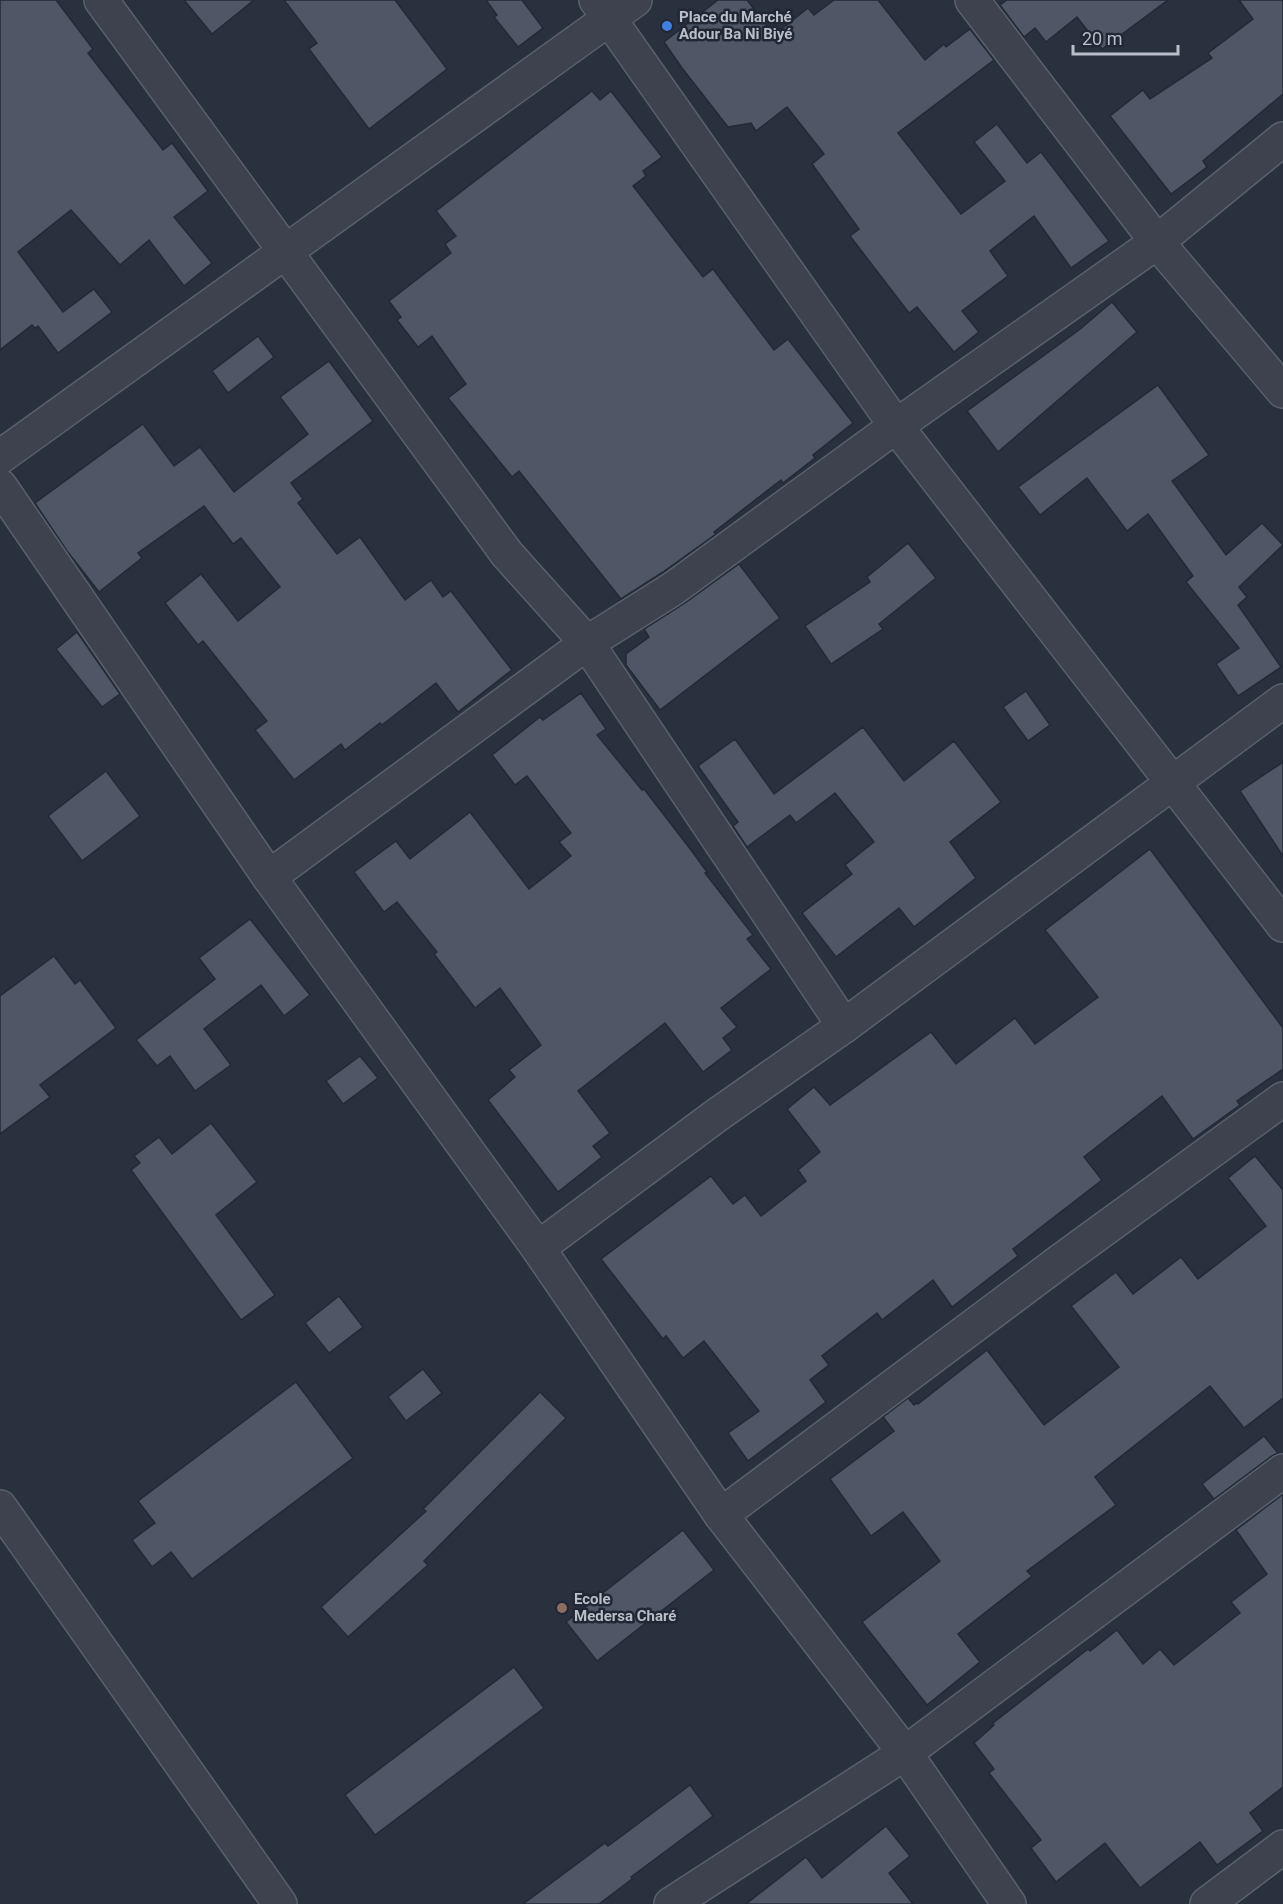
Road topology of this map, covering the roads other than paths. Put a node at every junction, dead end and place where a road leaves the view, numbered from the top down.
1 (101, 0) edge
2 (972, 0) edge
3 (614, 6) edge
4 (1283, 139) edge
5 (1156, 242) junction
6 (286, 250) junction
7 (1283, 391) edge
8 (896, 426) junction
9 (0, 457) edge
10 (0, 486) edge
11 (587, 643) junction
12 (1283, 701) edge
13 (1173, 782) junction
14 (269, 876) junction
15 (1283, 925) edge
16 (844, 1026) junction
17 (1283, 1099) edge
18 (538, 1248) junction
19 (1283, 1471) edge
20 (0, 1507) edge
21 (721, 1515) junction
22 (905, 1753) junction
23 (1283, 1847) edge
24 (280, 1904) edge
25 (671, 1904) edge
26 (1009, 1904) edge
27 (1207, 1904) edge

1 - 6 street
2 - 5 street
3 - 6 street
3 - 8 street
4 - 5 street
5 - 7 street
5 - 8 street
6 - 9 street
6 - 11 street
8 - 11 street
8 - 13 street
10 - 14 street
11 - 14 street
11 - 16 street
12 - 13 street
13 - 15 street
13 - 16 street
14 - 18 street
16 - 18 street
17 - 21 street
18 - 21 street
19 - 22 street
20 - 24 street
21 - 22 street
22 - 25 street
22 - 26 street
23 - 27 street

